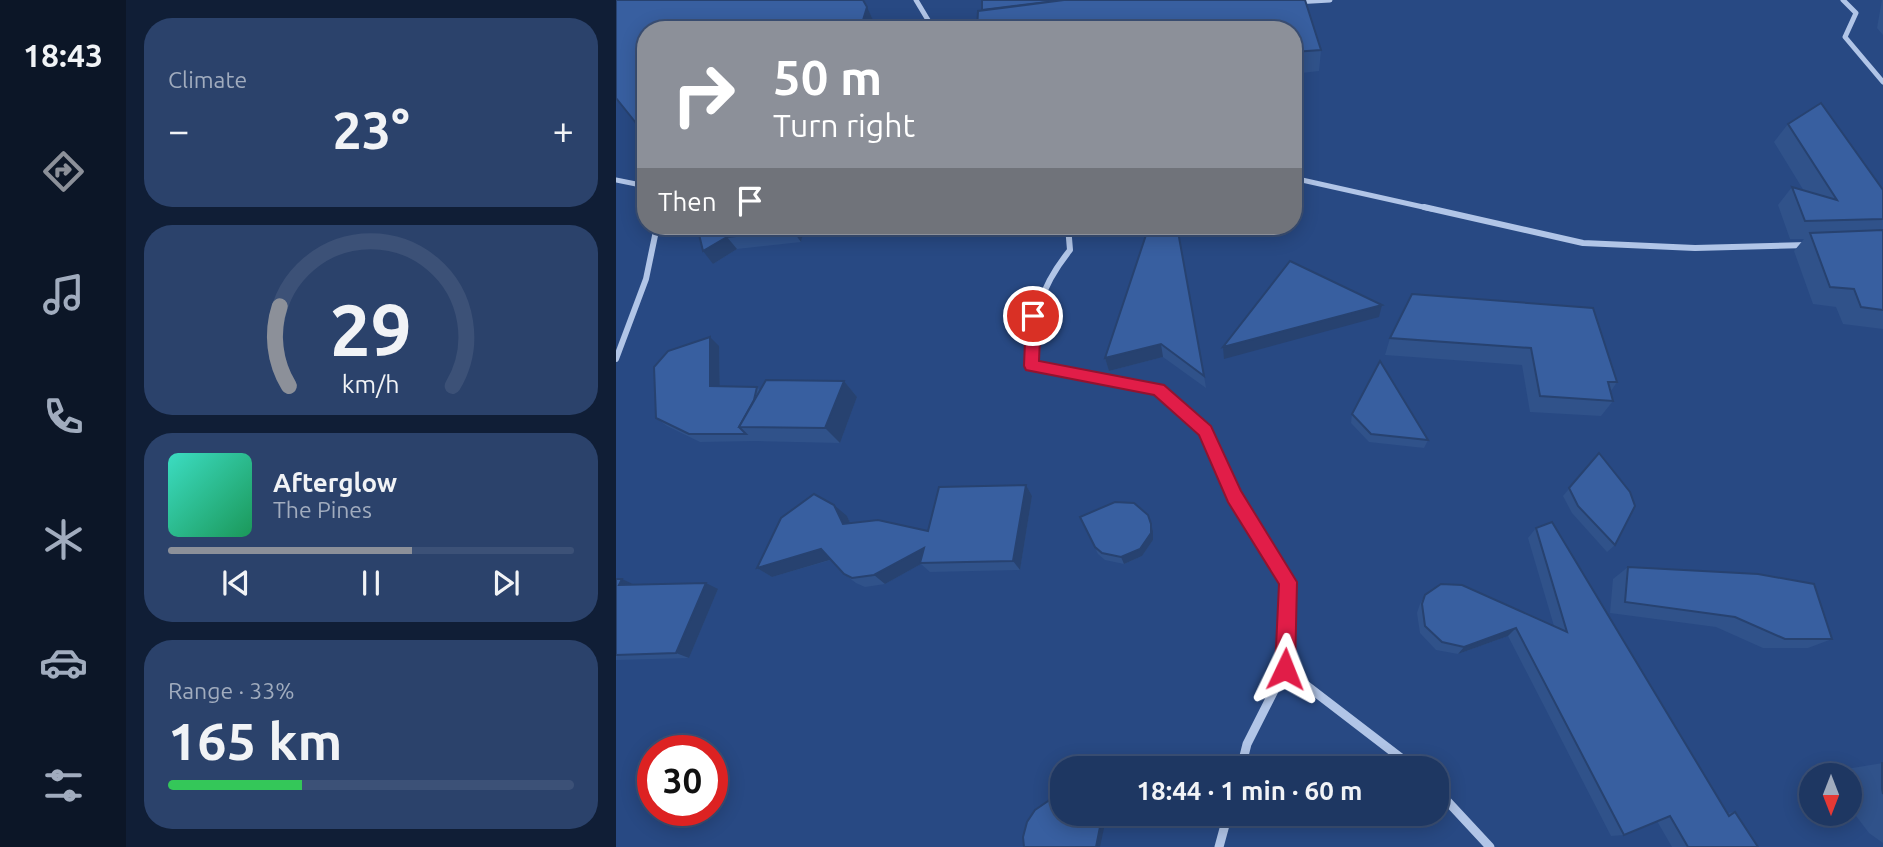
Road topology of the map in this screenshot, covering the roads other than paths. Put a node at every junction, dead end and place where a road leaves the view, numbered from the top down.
1 (916, 0) edge
2 (1330, 0) edge
3 (1843, 0) edge
4 (1291, 2) edge
5 (929, 21) edge
6 (1883, 82) edge
7 (616, 180) edge
8 (1302, 180) edge
9 (637, 184) edge
10 (655, 235) edge
11 (1069, 235) edge
12 (1816, 244) edge
13 (616, 359) edge
14 (1285, 669) junction
15 (1244, 756) edge
16 (1398, 756) edge
17 (1449, 803) edge
18 (1225, 826) edge
19 (1219, 847) edge
20 (1490, 847) edge

1 - 5 street
2 - 4 street
3 - 6 street
7 - 9 street
8 - 12 street
10 - 13 street
11 - 14 street
14 - 15 street
14 - 16 street
17 - 20 street
18 - 19 street

